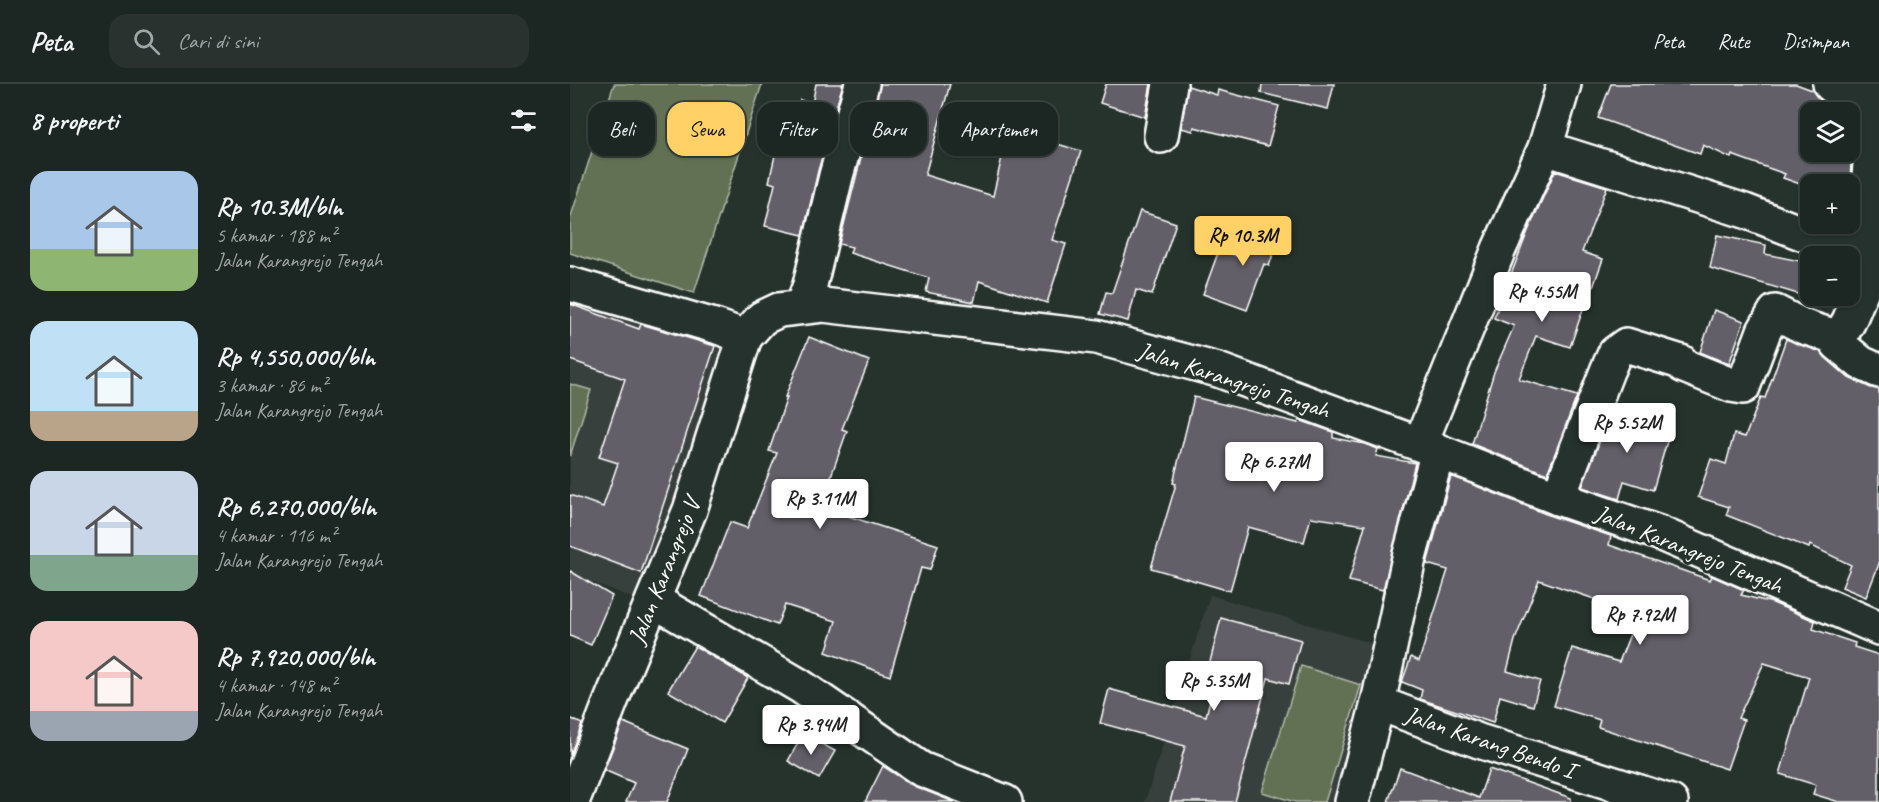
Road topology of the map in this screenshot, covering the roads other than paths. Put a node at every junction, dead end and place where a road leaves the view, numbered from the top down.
1 (862, 84) edge
2 (1170, 84) edge
3 (1564, 84) edge
4 (1830, 84) edge
5 (1872, 84) edge
6 (1879, 94) edge
7 (1161, 136) dead end
8 (1545, 148) junction
9 (1879, 213) edge
10 (1875, 270) edge
11 (570, 284) edge
12 (802, 306) junction
13 (746, 337) junction
14 (1839, 338) junction
15 (1879, 371) edge
16 (1433, 439) junction
17 (1558, 498) junction
18 (653, 600) junction
19 (1879, 628) edge
20 (1378, 703) junction
21 (573, 790) edge
22 (1005, 802) edge
23 (1352, 802) edge
24 (1671, 802) edge

1 - 12 street
2 - 7 street
3 - 8 street
4 - 8 street
5 - 6 street
8 - 16 street
9 - 10 street
10 - 14 street
11 - 13 street
12 - 13 street, Jalan Karangrejo Tengah
12 - 16 street, Jalan Karangrejo Tengah
13 - 18 street, Jalan Karangrejo V
14 - 15 street
14 - 17 street
16 - 17 street, Jalan Karangrejo Tengah
16 - 20 street
17 - 19 street, Jalan Karangrejo Tengah
18 - 21 street, Jalan Karangrejo V
18 - 22 street
20 - 23 street
20 - 24 street, Jalan Karang Bendo I

